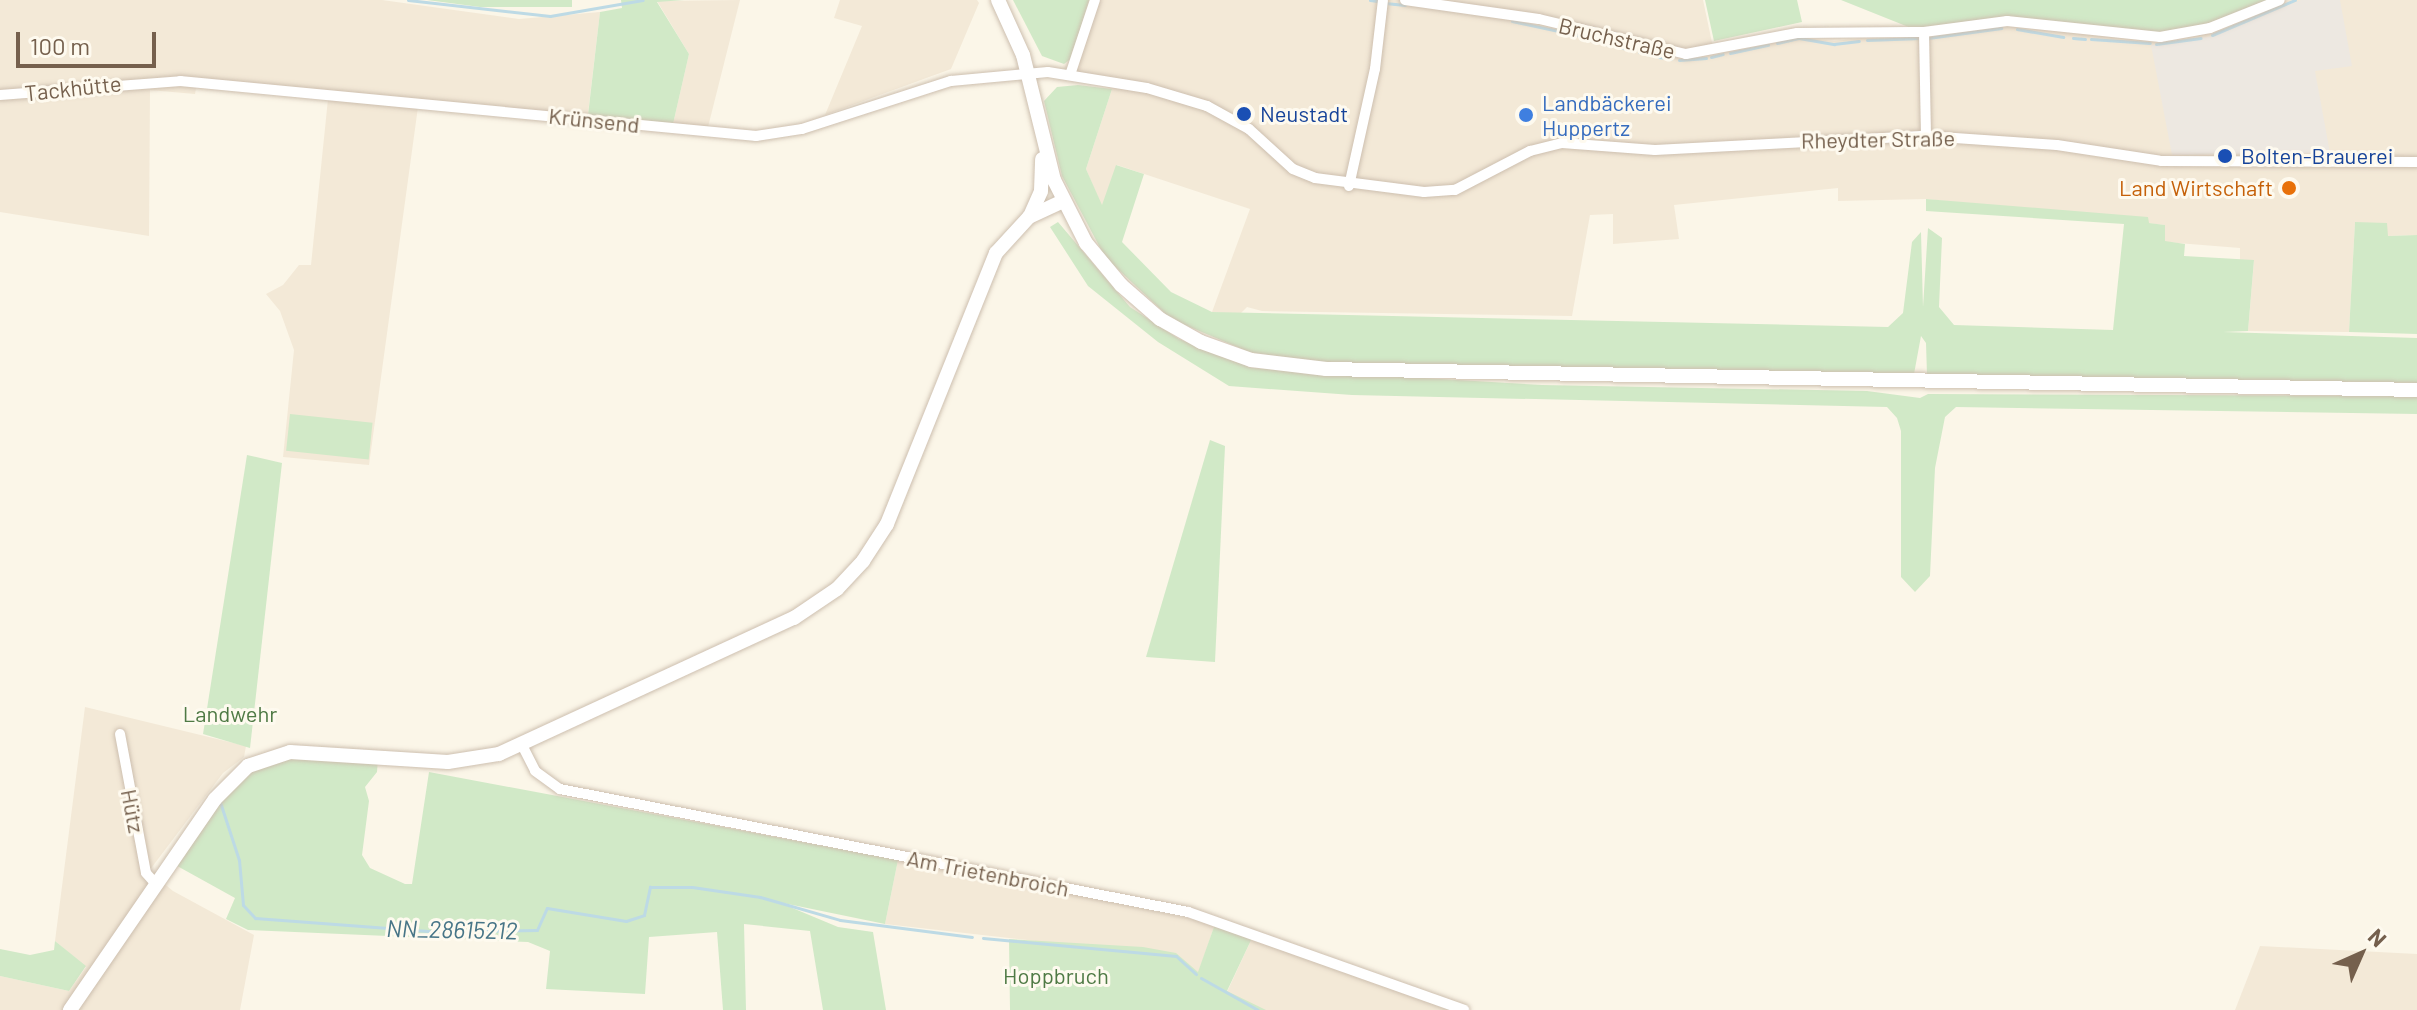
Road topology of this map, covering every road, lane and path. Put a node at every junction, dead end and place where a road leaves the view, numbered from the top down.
1 (998, 0) edge
2 (1095, 0) edge
3 (1383, 0) edge
4 (1405, 0) edge
5 (2280, 0) edge
6 (1924, 32) junction
7 (1028, 71) junction
8 (1070, 75) junction
9 (150, 81) joint
10 (0, 95) edge
11 (1041, 135) junction
12 (1926, 136) junction
13 (2417, 162) edge
14 (1349, 186) junction
15 (1063, 201) junction
16 (1029, 217) junction
17 (2417, 390) edge
18 (120, 734) dead end
19 (522, 745) junction
20 (156, 884) junction
21 (70, 1010) edge
22 (1464, 1010) edge

1 - 7 main road
2 - 8 street
3 - 14 street
4 - 6 street, Bruchstraße
5 - 6 street, Bruchstraße
6 - 12 street
7 - 8 street, Rheydter Straße
7 - 9 street, Krünsend
7 - 11 main road
8 - 14 street, Rheydter Straße
9 - 10 street, Tackhütte
11 - 15 main road
11 - 16 main road
12 - 13 street, Rheydter Straße
12 - 14 street, Rheydter Straße
15 - 16 main road
15 - 17 main road
16 - 19 main road
18 - 20 street, Hütz
19 - 20 main road
19 - 22 street, Am Trietenbroich
20 - 21 main road

